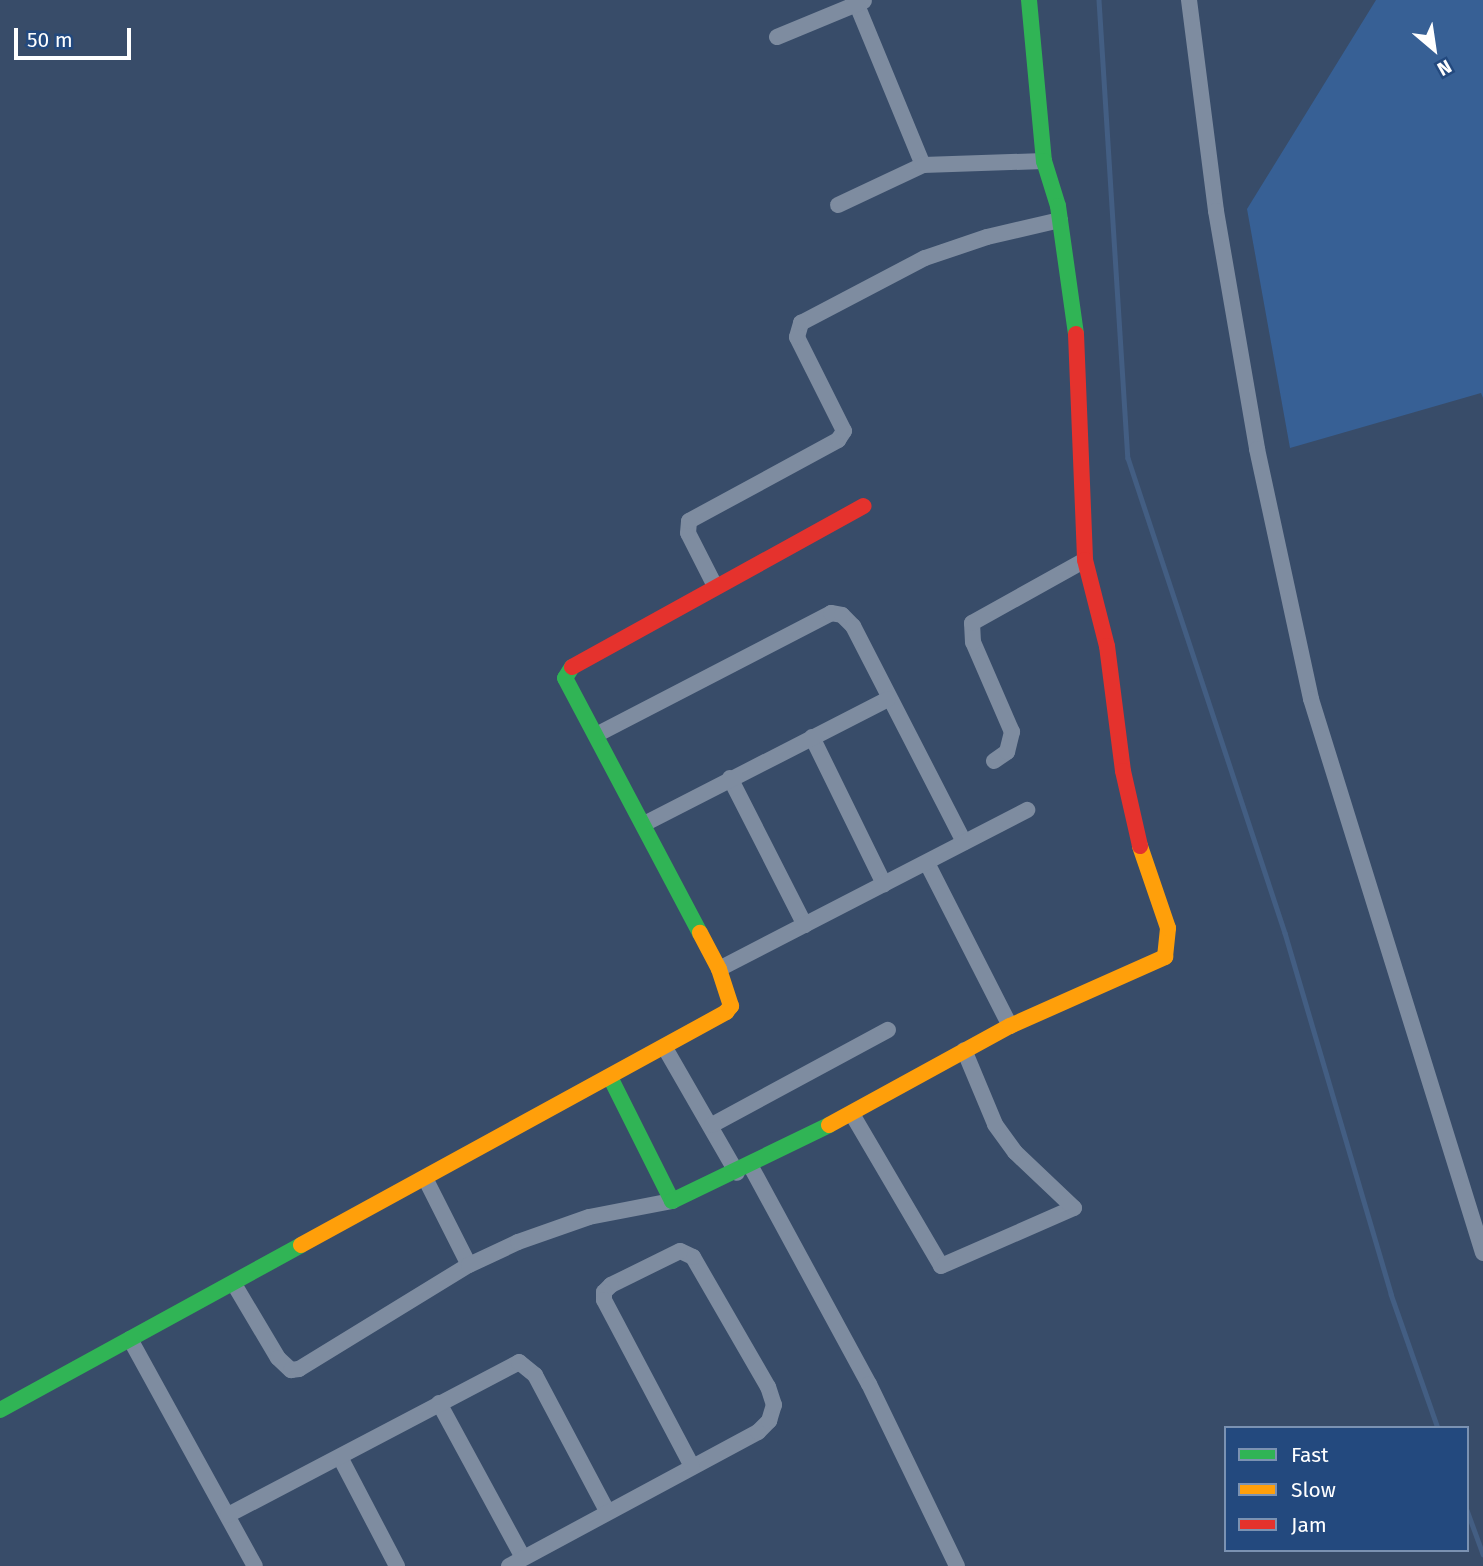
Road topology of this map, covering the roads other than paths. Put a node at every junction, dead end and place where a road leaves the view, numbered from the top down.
1 (1030, 0) edge
2 (1189, 0) edge
3 (862, 2) edge
4 (777, 37) dead end
5 (1044, 161) junction
6 (923, 165) junction
7 (838, 205) dead end
8 (1060, 220) junction
9 (864, 506) dead end
10 (1085, 560) junction
11 (715, 586) junction
12 (888, 699) junction
13 (596, 735) junction
14 (813, 737) junction
15 (994, 761) dead end
16 (730, 778) junction
17 (1027, 810) dead end
18 (644, 824) junction
19 (964, 842) junction
20 (927, 863) junction
21 (884, 884) junction
22 (805, 925) junction
23 (719, 969) junction
24 (1010, 1026) junction
25 (888, 1030) dead end
26 (665, 1048) junction
27 (964, 1050) junction
28 (611, 1079) junction
29 (852, 1114) junction
30 (712, 1125) junction
31 (743, 1169) junction
32 (425, 1178) junction
33 (672, 1201) junction
34 (1483, 1253) edge
35 (469, 1265) junction
36 (234, 1284) junction
37 (130, 1339) junction
38 (439, 1403) junction
39 (0, 1410) edge
40 (341, 1459) junction
41 (692, 1466) junction
42 (607, 1511) junction
43 (228, 1515) junction
44 (516, 1562) edge
45 (255, 1566) edge
46 (397, 1566) edge
47 (957, 1566) edge

1 - 5 street
2 - 34 street
3 - 4 street
3 - 6 street
5 - 6 street
5 - 8 street
6 - 7 street
8 - 10 street
8 - 11 street
9 - 11 street
10 - 15 street
10 - 24 street
11 - 13 street
12 - 13 street
12 - 14 street
12 - 19 street
13 - 18 street
14 - 16 street
14 - 21 street
16 - 18 street
16 - 22 street
17 - 19 street
18 - 23 street
19 - 20 street
20 - 21 street
20 - 24 street
21 - 22 street
22 - 23 street
23 - 26 street
24 - 27 street
25 - 30 street
26 - 28 street
26 - 30 street
27 - 29 street
27 - 29 street
28 - 32 street
28 - 33 street
29 - 31 street
30 - 31 street
31 - 33 street
31 - 47 street
32 - 35 street
32 - 36 street
33 - 35 street
35 - 36 street
36 - 37 street
37 - 39 street
37 - 43 street
38 - 40 street
38 - 42 street
38 - 44 street
40 - 43 street
40 - 46 street
41 - 41 street
41 - 42 street
42 - 44 street
43 - 45 street

